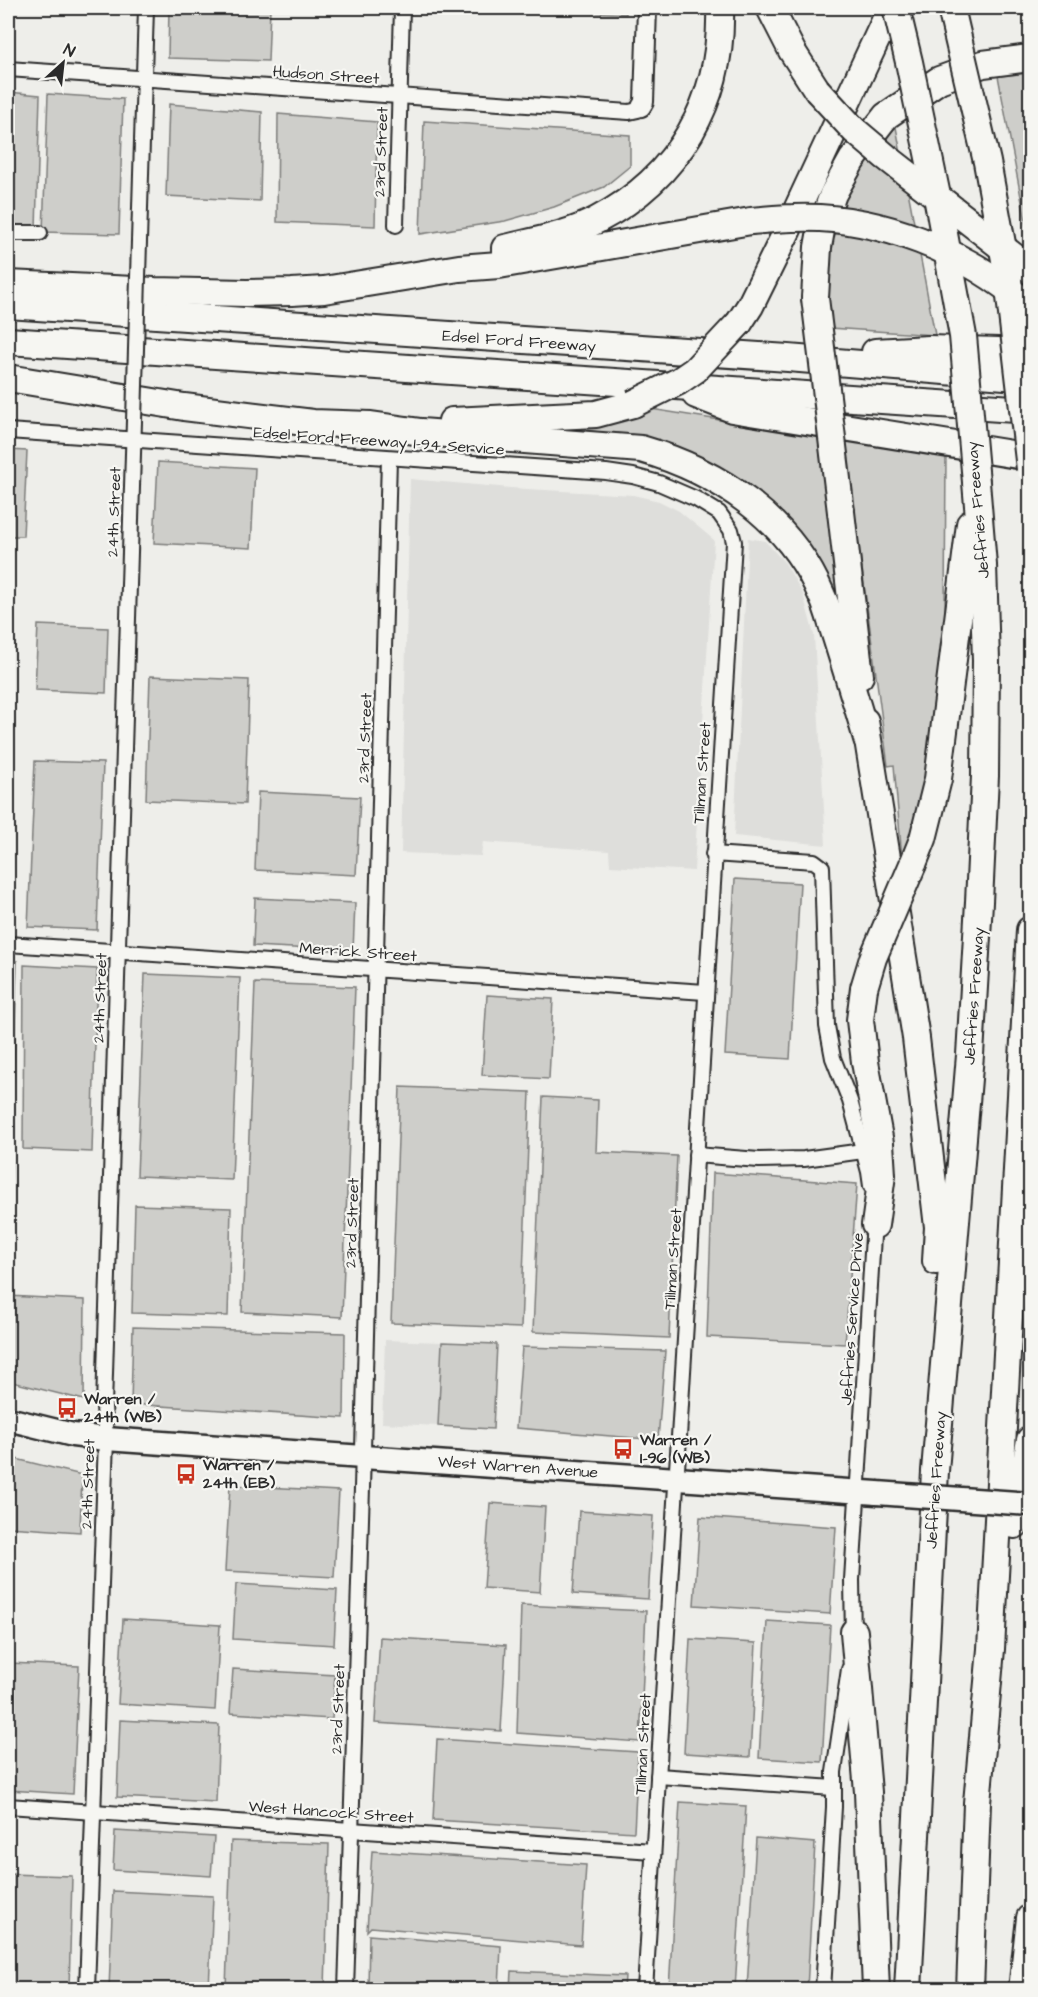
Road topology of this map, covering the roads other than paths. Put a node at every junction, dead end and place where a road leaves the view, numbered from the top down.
1 (146, 8) edge
2 (402, 8) edge
3 (647, 8) edge
4 (720, 8) edge
5 (770, 8) edge
6 (894, 8) edge
7 (951, 8) edge
8 (1030, 58) edge
9 (8, 69) edge
10 (144, 79) junction
11 (399, 97) junction
12 (641, 107) joint
13 (396, 225) dead end
14 (8, 233) edge
15 (40, 233) dead end
16 (459, 268) junction
17 (1030, 269) edge
18 (8, 284) edge
19 (8, 305) edge
20 (1030, 307) edge
21 (8, 341) edge
22 (1030, 352) edge
23 (788, 358) junction
24 (8, 378) edge
25 (1030, 378) edge
26 (673, 387) junction
27 (1030, 410) edge
28 (371, 425) junction
29 (8, 431) edge
30 (133, 440) junction
31 (1030, 457) edge
32 (389, 458) junction
33 (1030, 470) edge
34 (976, 482) junction
35 (731, 530) joint
36 (867, 739) junction
37 (713, 854) junction
38 (1030, 930) edge
39 (8, 944) edge
40 (118, 952) junction
41 (375, 969) junction
42 (705, 992) junction
43 (863, 1151) junction
44 (696, 1155) junction
45 (875, 1225) junction
46 (8, 1419) edge
47 (106, 1439) junction
48 (1030, 1440) edge
49 (362, 1457) junction
50 (935, 1471) junction
51 (676, 1478) junction
52 (867, 1492) junction
53 (1030, 1504) edge
54 (854, 1632) junction
55 (991, 1649) junction
56 (658, 1776) junction
57 (834, 1788) junction
58 (8, 1806) edge
59 (92, 1813) junction
60 (351, 1830) junction
61 (653, 1851) junction
62 (1030, 1918) edge
63 (87, 1989) edge
64 (346, 1989) edge
65 (645, 1989) edge
66 (823, 1989) edge
67 (876, 1989) edge
68 (908, 1989) edge
69 (970, 1989) edge
70 (1022, 1989) edge

1 - 10 street, 24th Street
2 - 11 street, 23rd Street
3 - 12 street
4 - 16 highway
5 - 17 highway, bridge
6 - 28 highway, bridge
6 - 34 highway, Jeffries Freeway, bridge
7 - 33 highway, bridge
8 - 36 highway, bridge
9 - 10 street, Hudson Street
10 - 11 street, Hudson Street
10 - 30 street, 24th Street, bridge
11 - 12 street, Hudson Street
11 - 13 street, 23rd Street
14 - 15 street
16 - 18 highway
16 - 20 highway, bridge
19 - 23 highway, Edsel Ford Freeway
21 - 26 highway, Edsel Ford Freeway
22 - 23 highway
23 - 25 highway, Edsel Ford Freeway
24 - 28 highway
26 - 27 highway, Edsel Ford Freeway
26 - 31 highway
28 - 36 highway
29 - 30 street, Edsel Ford Freeway I-94 Service
30 - 32 street, Edsel Ford Freeway I-94 Service
30 - 40 street, 24th Street
32 - 35 street, Edsel Ford Freeway I-94 Service
32 - 41 street, 23rd Street
34 - 45 highway, bridge
34 - 50 highway, Jeffries Freeway
35 - 37 street, Tillman Street
36 - 50 highway
37 - 42 street, Tillman Street
37 - 43 street, Jeffries Service Drive
38 - 55 highway
39 - 40 street, Merrick Street
40 - 41 street, Merrick Street
40 - 47 street, 24th Street
41 - 42 street, Merrick Street
41 - 49 street, 23rd Street
42 - 44 street, Tillman Street
43 - 44 street
43 - 45 street, Jeffries Service Drive
44 - 51 street, Tillman Street
45 - 52 street, Jeffries Service Drive
46 - 47 main road, West Warren Avenue
47 - 49 main road, West Warren Avenue
47 - 59 street, 24th Street
48 - 55 highway
49 - 51 main road, West Warren Avenue
49 - 60 street, 23rd Street
50 - 68 highway, Jeffries Freeway
51 - 52 main road, West Warren Avenue
51 - 56 street, Tillman Street
52 - 53 main road, West Warren Avenue, bridge
52 - 54 street, Jeffries Service Drive
54 - 57 street, Jeffries Service Drive
54 - 67 highway
55 - 69 highway
56 - 57 street
56 - 61 street, Tillman Street
57 - 66 street, Jeffries Service Drive
58 - 59 street, West Hancock Street
59 - 60 street, West Hancock Street
59 - 63 street, 24th Street
60 - 61 street, West Hancock Street
60 - 64 street, 23rd Street
61 - 65 street, Tillman Street
62 - 70 highway

